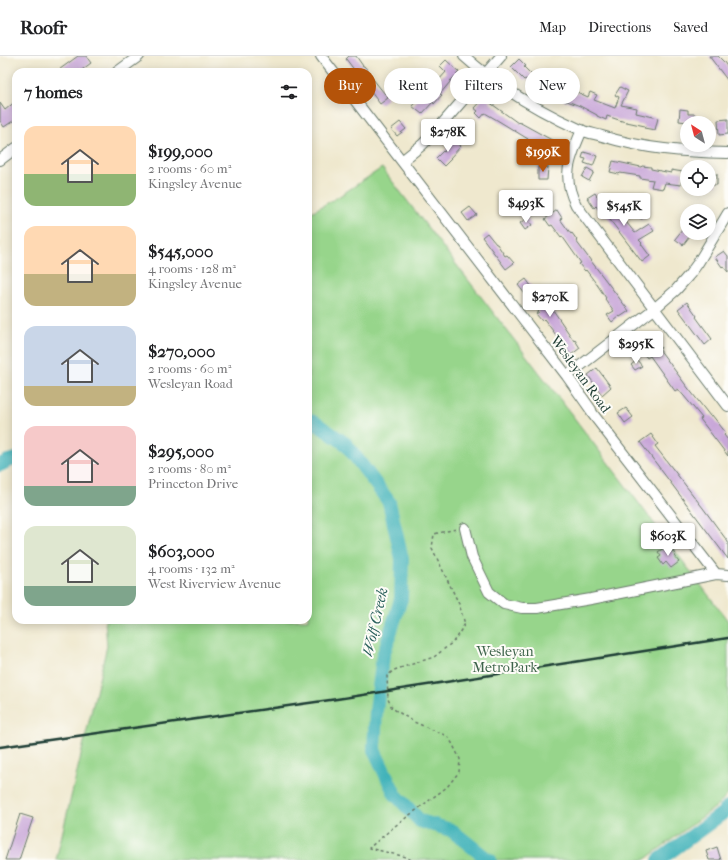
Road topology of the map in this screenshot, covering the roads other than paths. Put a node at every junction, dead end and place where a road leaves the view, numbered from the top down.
1 (139, 56) edge
2 (321, 56) edge
3 (464, 56) edge
4 (501, 56) edge
5 (122, 68) edge
6 (477, 68) edge
7 (491, 68) edge
8 (517, 96) edge
9 (460, 104) edge
10 (582, 130) junction
11 (12, 151) edge
12 (728, 153) edge
13 (1, 158) edge
14 (402, 161) junction
15 (727, 218) edge
16 (654, 309) junction
17 (567, 376) junction
18 (728, 406) edge
19 (465, 528) road end
20 (716, 574) junction
21 (728, 575) edge

1 - 5 street
2 - 14 street, Wesleyan Road
3 - 6 street
4 - 7 street
8 - 10 street
9 - 14 street
10 - 12 street
10 - 16 street
11 - 13 street
14 - 17 street, Wesleyan Road
15 - 16 street
16 - 17 street
16 - 18 street
17 - 20 street, Wesleyan Road
19 - 20 street
20 - 21 street

